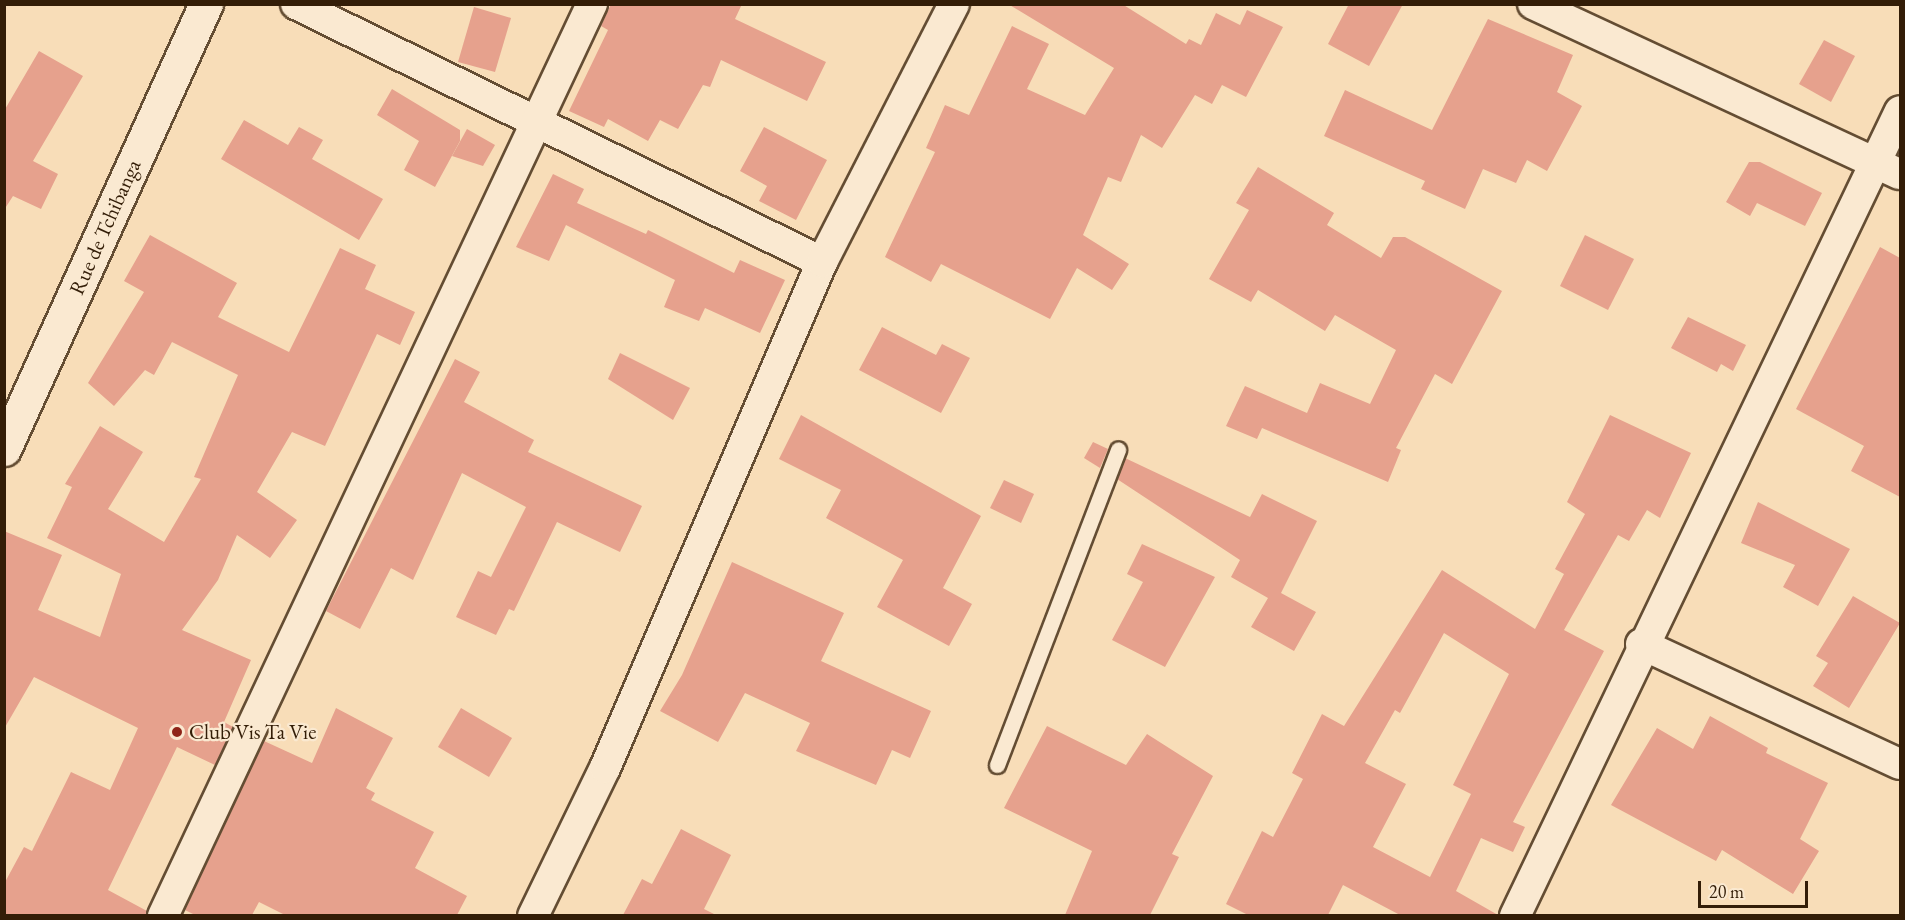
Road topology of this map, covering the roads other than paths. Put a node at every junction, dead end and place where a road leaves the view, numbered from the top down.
1 (206, 4) edge
2 (296, 4) edge
3 (592, 4) edge
4 (954, 4) edge
5 (1533, 4) edge
6 (1900, 111) edge
7 (538, 124) junction
8 (1888, 168) edge
9 (822, 262) junction
10 (1118, 448) dead end
11 (4, 449) edge
12 (1641, 644) junction
13 (1900, 764) edge
14 (997, 765) dead end
15 (163, 915) edge
16 (533, 915) edge
17 (1515, 915) edge

1 - 11 street, Rue de Tchibanga
2 - 7 street
3 - 7 street
4 - 9 street
5 - 8 street
6 - 8 street
7 - 9 street
7 - 15 street
8 - 12 street
9 - 16 street
10 - 14 lane
12 - 13 street
12 - 17 street

